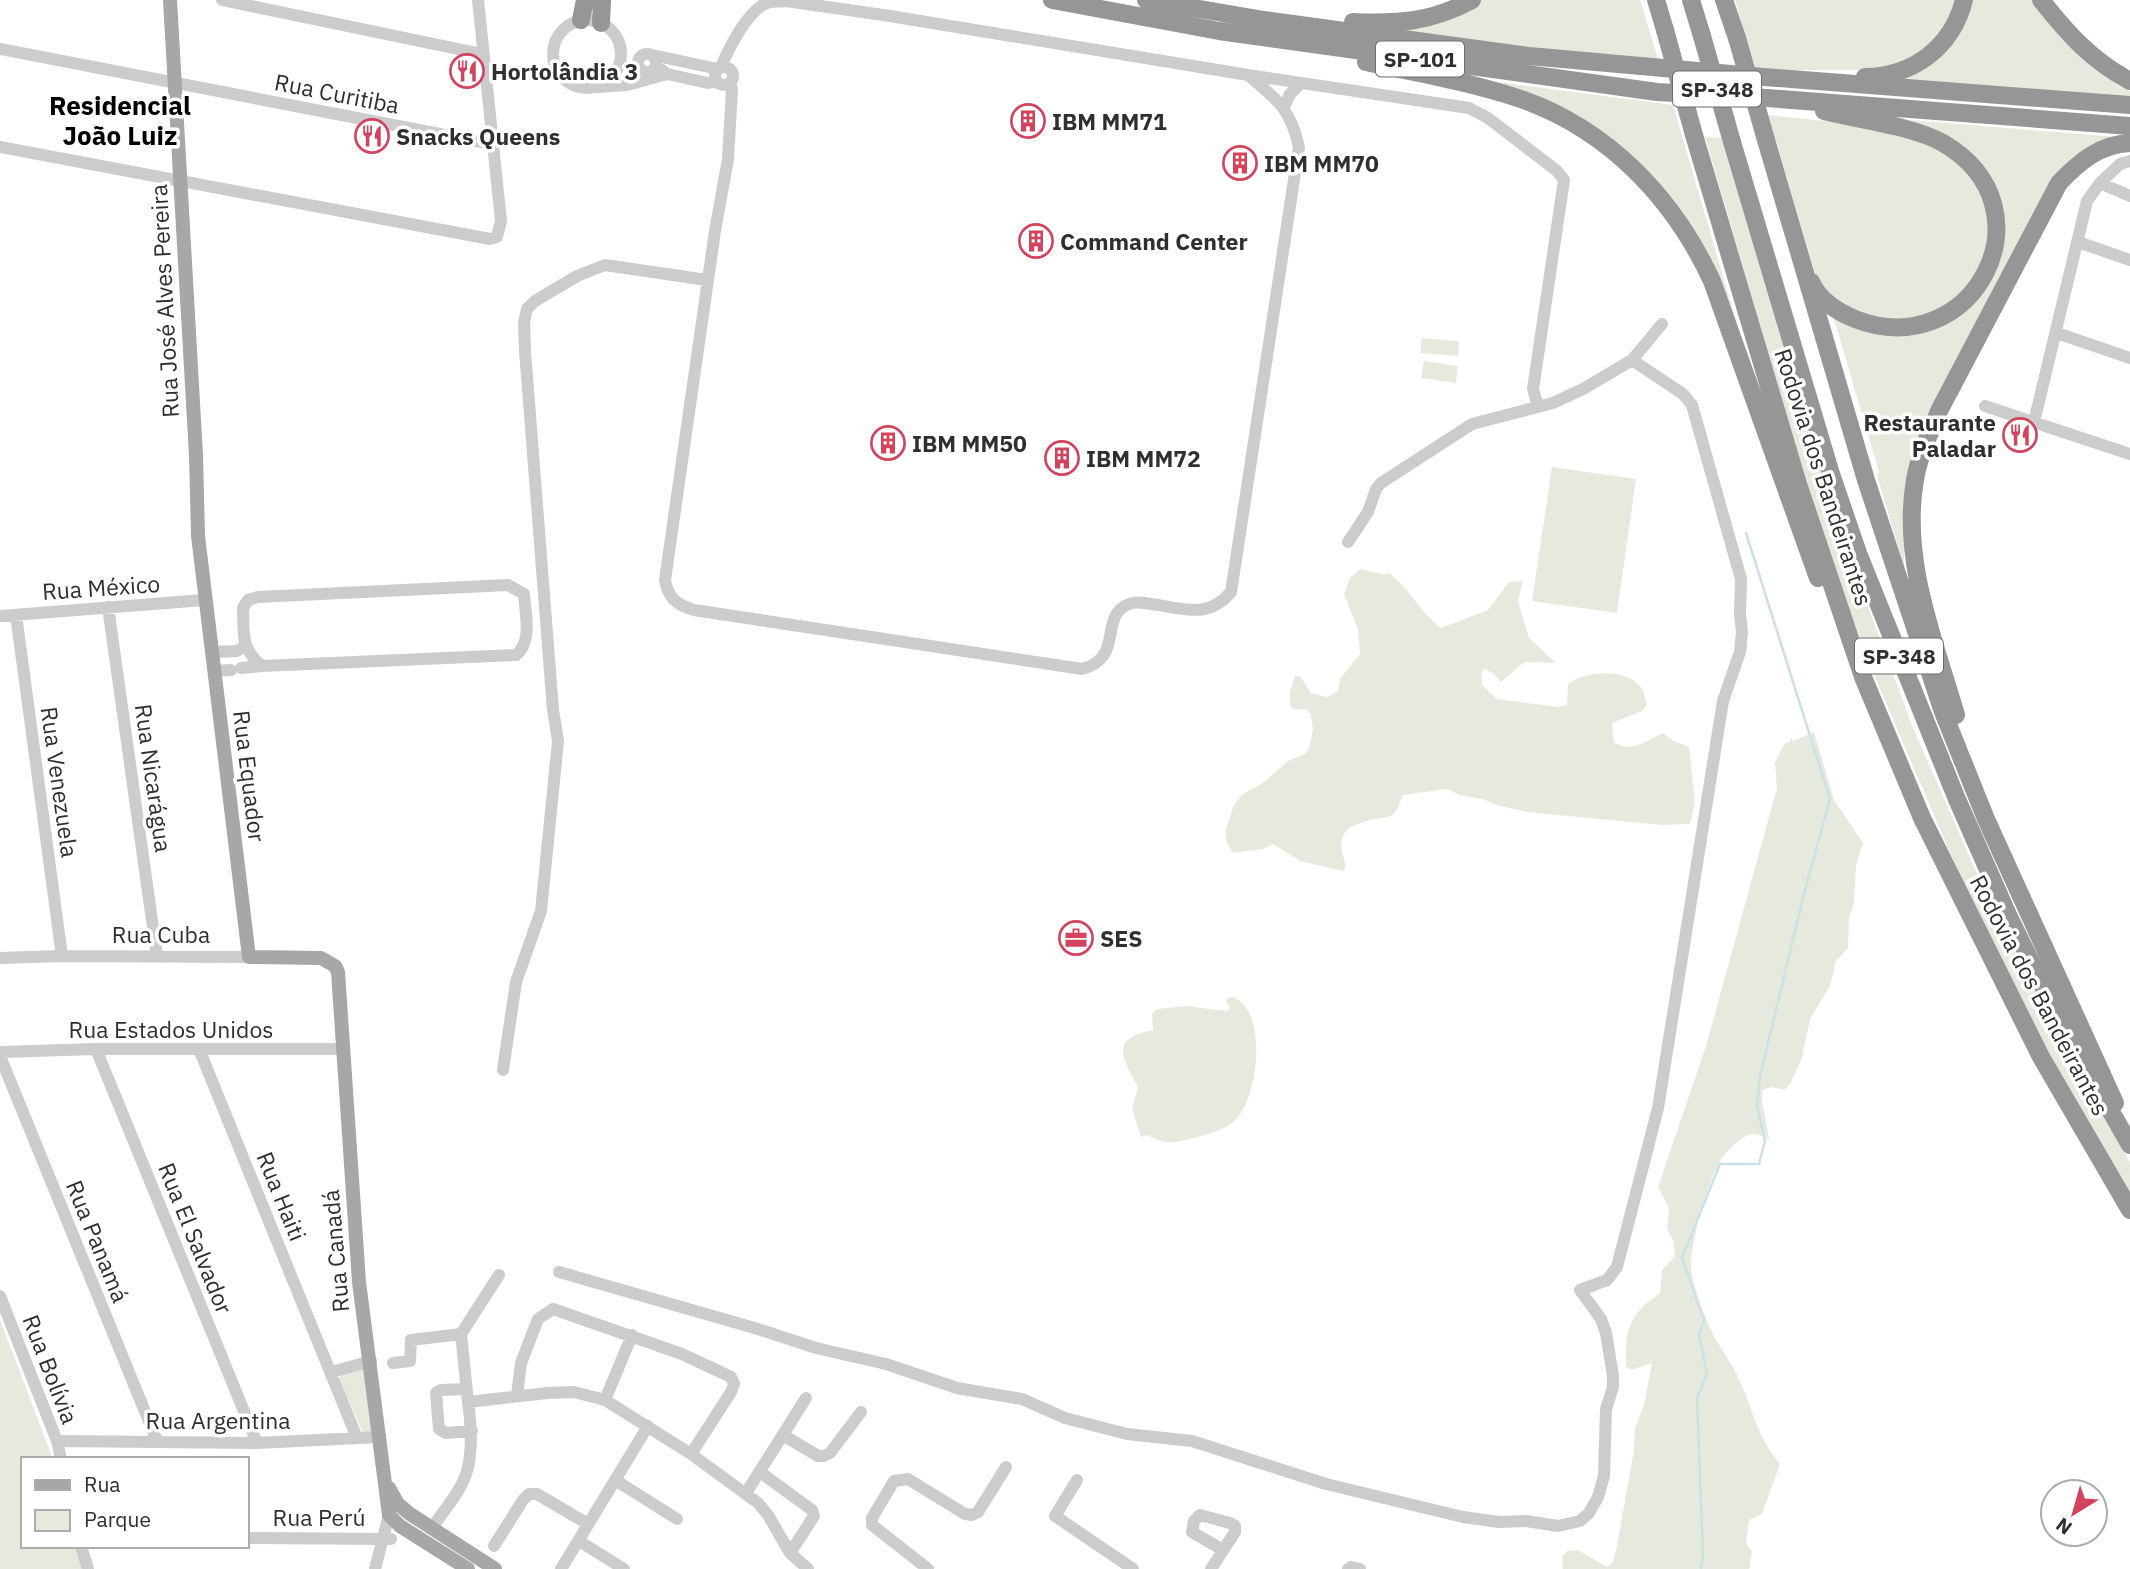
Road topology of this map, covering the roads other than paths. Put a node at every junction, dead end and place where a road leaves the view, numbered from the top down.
1 (170, 0) edge
2 (222, 0) edge
3 (478, 0) edge
4 (585, 0) edge
5 (602, 0) edge
6 (1052, 0) edge
7 (1146, 0) edge
8 (1472, 0) edge
9 (1656, 0) edge
10 (1691, 0) edge
11 (1724, 0) edge
12 (1964, 0) edge
13 (2041, 0) edge
14 (581, 20) junction
15 (1264, 20) junction
16 (608, 29) junction
17 (1219, 31) junction
18 (0, 49) edge
19 (482, 54) junction
20 (646, 62) junction
21 (667, 74) junction
22 (1248, 75) junction
23 (613, 76) junction
24 (722, 76) junction
25 (1764, 78) junction
26 (2130, 81) edge
27 (175, 84) junction
28 (1300, 84) junction
29 (594, 87) junction
30 (1766, 98) junction
31 (2130, 105) edge
32 (1284, 107) junction
33 (2130, 126) edge
34 (2130, 143) edge
35 (492, 144) junction
36 (0, 147) edge
37 (2130, 161) edge
38 (180, 179) junction
39 (2100, 183) junction
40 (2130, 196) edge
41 (2078, 242) junction
42 (1796, 245) junction
43 (2130, 260) edge
44 (708, 280) junction
45 (1662, 324) dead end
46 (2057, 333) junction
47 (2130, 358) edge
48 (1632, 360) junction
49 (1985, 406) dead end
50 (1538, 407) junction
51 (2034, 422) junction
52 (2130, 454) edge
53 (1348, 542) dead end
54 (204, 600) junction
55 (108, 607) junction
56 (16, 615) junction
57 (0, 616) edge
58 (245, 646) junction
59 (212, 652) junction
60 (262, 666) junction
61 (214, 671) junction
62 (1863, 677) junction
63 (1986, 819) junction
64 (62, 956) junction
65 (158, 956) junction
66 (249, 957) junction
67 (0, 958) edge
68 (321, 958) joint
69 (96, 1049) junction
70 (199, 1049) junction
71 (342, 1049) junction
72 (0, 1054) edge
73 (503, 1070) dead end
74 (2130, 1142) edge
75 (2130, 1210) edge
76 (559, 1272) dead end
77 (499, 1275) dead end
78 (0, 1296) edge
79 (461, 1334) junction
80 (632, 1335) junction
81 (370, 1361) junction
82 (393, 1363) dead end
83 (332, 1372) junction
84 (466, 1395) junction
85 (517, 1395) junction
86 (806, 1398) dead end
87 (605, 1400) junction
88 (862, 1412) dead end
89 (648, 1426) junction
90 (472, 1431) junction
91 (783, 1435) junction
92 (380, 1437) junction
93 (357, 1438) junction
94 (57, 1441) junction
95 (157, 1441) junction
96 (257, 1443) junction
97 (691, 1454) junction
98 (61, 1457) edge
99 (1006, 1467) dead end
100 (760, 1472) junction
101 (615, 1480) junction
102 (1077, 1480) dead end
103 (387, 1486) junction
104 (746, 1493) junction
105 (390, 1515) junction
106 (677, 1519) dead end
107 (588, 1524) junction
108 (432, 1528) junction
109 (414, 1535) junction
110 (248, 1538) edge
111 (385, 1541) junction
112 (579, 1541) junction
113 (494, 1546) dead end
114 (82, 1548) edge
115 (1223, 1550) dead end
116 (790, 1553) junction
117 (1127, 1567) edge
118 (805, 1568) edge
119 (88, 1569) edge
120 (375, 1569) edge
121 (468, 1569) edge
122 (495, 1569) edge
123 (561, 1569) edge
124 (624, 1569) edge
125 (928, 1569) edge
126 (1211, 1569) edge
127 (1348, 1569) edge
128 (1360, 1569) edge

1 - 27 main road, Rua José Alves Pereira
2 - 19 street
3 - 19 street
4 - 14 highway
5 - 16 highway
6 - 17 highway, SP-101
7 - 15 highway, SP-101
8 - 15 highway
9 - 62 highway, Rodovia dos Bandeirantes / SP-348, bridge
10 - 74 highway, Rodovia dos Bandeirantes / SP-348, bridge
11 - 42 highway, bridge
12 - 25 highway
13 - 26 highway
14 - 16 street
14 - 29 street
15 - 25 highway, SP-101
16 - 20 street
16 - 23 street
17 - 30 highway, SP-101
17 - 62 highway
18 - 27 street, Rua Curitiba
19 - 35 street
20 - 21 street
20 - 23 street
20 - 24 street
21 - 24 street
21 - 29 street
22 - 24 street
22 - 28 street
22 - 32 street
23 - 29 street
24 - 44 street
25 - 31 highway, SP-101
27 - 35 street, Rua Curitiba
27 - 38 main road, Rua José Alves Pereira
28 - 32 street
28 - 50 street
30 - 33 highway, SP-101
30 - 42 highway
32 - 44 street
34 - 63 highway
35 - 38 street
36 - 38 street
37 - 39 street
38 - 54 main road, Rua José Alves Pereira
39 - 40 street
39 - 41 street
41 - 43 street
41 - 46 street
42 - 63 highway
44 - 73 street
45 - 48 street
46 - 47 street
46 - 51 street
48 - 50 street
48 - 76 street
49 - 51 street
50 - 53 street
51 - 52 street
54 - 55 street, Rua México
54 - 59 main road, Rua Equador
55 - 56 street, Rua México
55 - 65 street, Rua Nicarágua
56 - 57 street, Rua México
56 - 64 street, Rua Venezuela
58 - 59 street
58 - 60 street
58 - 60 street
59 - 61 main road, Rua Equador
60 - 61 street
61 - 66 main road, Rua Equador
62 - 75 highway, Rodovia dos Bandeirantes / SP-348
63 - 74 highway
64 - 65 street, Rua Cuba
64 - 67 street, Rua Cuba
65 - 66 street, Rua Cuba
66 - 68 main road, Rua Cuba
68 - 71 main road, Rua Canadá
69 - 70 street, Rua Estados Unidos
69 - 72 street, Rua Estados Unidos
69 - 96 street, Rua El Salvador
70 - 71 street, Rua Estados Unidos
70 - 83 street, Rua Haiti
71 - 81 main road, Rua Canadá
72 - 95 street, Rua Panamá
77 - 79 street
78 - 94 street, Rua Bolívia
79 - 82 street
79 - 84 street
80 - 85 street
80 - 87 street
80 - 97 street
81 - 83 street
81 - 92 main road, Rua Canadá
83 - 93 street, Rua Haiti
84 - 85 street
84 - 90 street
84 - 90 street
85 - 87 street
86 - 91 street
87 - 89 street
88 - 91 street
89 - 97 street
89 - 101 street
90 - 108 street
91 - 100 street
92 - 93 street, Rua Argentina
92 - 103 main road, Rua Canadá
93 - 96 street, Rua Argentina
94 - 95 street, Rua Argentina
94 - 98 street, Rua Bolívia
95 - 96 street, Rua Argentina
97 - 104 street
99 - 125 street
100 - 104 street
100 - 116 street
101 - 106 street
101 - 107 street
102 - 117 street
103 - 105 main road, Rua Canadá
103 - 108 main road
104 - 116 street
105 - 109 main road
105 - 111 street, Rua Canadá
107 - 112 street
107 - 113 street
108 - 122 main road
109 - 111 street
109 - 121 main road
110 - 111 street, Rua Perú
111 - 120 street, Rua Canadá
112 - 123 street
112 - 124 street
114 - 119 street
115 - 126 street
116 - 118 street
127 - 128 street

